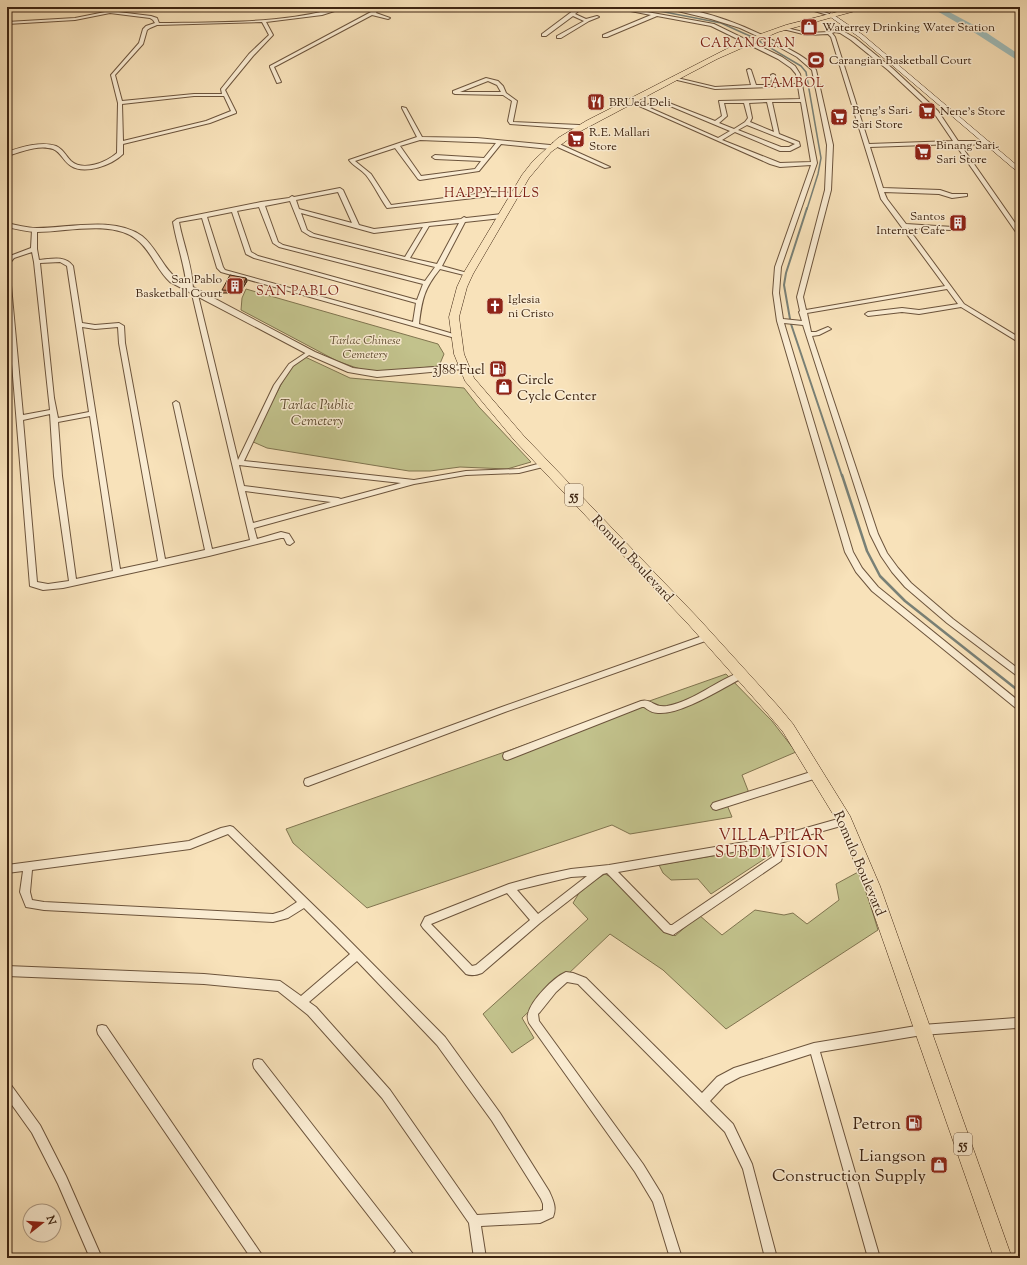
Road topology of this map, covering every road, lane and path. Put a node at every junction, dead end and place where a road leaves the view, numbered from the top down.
1 (345, 7) edge
2 (360, 7) edge
3 (581, 7) edge
4 (612, 7) edge
5 (663, 7) edge
6 (803, 7) edge
7 (866, 7) edge
8 (382, 9) dead end
9 (695, 9) edge
10 (374, 13) junction
11 (656, 14) junction
12 (573, 15) junction
13 (831, 15) junction
14 (597, 17) dead end
15 (388, 18) dead end
16 (586, 20) junction
17 (263, 21) junction
18 (7, 23) edge
19 (157, 24) junction
20 (785, 28) junction
21 (829, 33) junction
22 (544, 35) dead end
23 (763, 35) junction
24 (605, 36) dead end
25 (559, 37) dead end
26 (748, 41) junction
27 (749, 70) dead end
28 (773, 75) dead end
29 (675, 78) junction
30 (279, 82) dead end
31 (799, 85) junction
32 (775, 86) junction
33 (754, 87) junction
34 (504, 94) junction
35 (225, 95) junction
36 (719, 96) dead end
37 (803, 100) junction
38 (630, 101) junction
39 (746, 101) junction
40 (769, 101) junction
41 (721, 102) junction
42 (120, 104) junction
43 (404, 108) dead end
44 (645, 108) junction
45 (700, 116) junction
46 (725, 116) junction
47 (716, 123) junction
48 (747, 123) junction
49 (579, 127) junction
50 (735, 131) junction
51 (777, 135) junction
52 (420, 138) junction
53 (718, 140) junction
54 (500, 142) junction
55 (957, 142) junction
56 (120, 143) junction
57 (987, 143) junction
58 (396, 145) junction
59 (552, 145) junction
60 (868, 146) junction
61 (7, 154) edge
62 (435, 157) dead end
63 (783, 157) junction
64 (485, 160) junction
65 (814, 163) junction
66 (607, 167) dead end
67 (1020, 172) edge
68 (882, 190) junction
69 (514, 195) junction
70 (965, 196) dead end
71 (292, 198) junction
72 (261, 204) junction
73 (234, 210) junction
74 (297, 210) junction
75 (204, 216) junction
76 (502, 216) junction
77 (464, 219) junction
78 (428, 224) junction
79 (7, 225) edge
80 (356, 225) junction
81 (904, 226) junction
82 (951, 228) dead end
83 (35, 230) junction
84 (1020, 234) edge
85 (34, 249) junction
86 (407, 258) junction
87 (37, 262) junction
88 (7, 264) edge
89 (438, 267) junction
90 (468, 274) junction
91 (426, 283) junction
92 (949, 287) junction
93 (192, 290) junction
94 (419, 302) junction
95 (962, 305) junction
96 (802, 312) junction
97 (868, 314) dead end
98 (780, 321) junction
99 (805, 323) junction
100 (78, 324) junction
101 (416, 325) junction
102 (828, 329) dead end
103 (808, 334) junction
104 (456, 336) junction
105 (1020, 341) edge
106 (310, 352) junction
107 (463, 368) junction
108 (176, 403) dead end
109 (53, 411) junction
110 (92, 413) junction
111 (20, 418) junction
112 (55, 421) junction
113 (237, 462) junction
114 (545, 464) junction
115 (414, 482) junction
116 (241, 488) junction
117 (342, 501) junction
118 (250, 526) junction
119 (254, 542) junction
120 (290, 542) dead end
121 (209, 553) junction
122 (162, 563) junction
123 (116, 573) junction
124 (73, 583) junction
125 (708, 638) junction
126 (741, 675) junction
127 (1020, 675) edge
128 (1020, 707) edge
129 (507, 756) dead end
130 (1020, 760) edge
131 (1020, 764) edge
132 (818, 774) junction
133 (308, 782) dead end
134 (716, 806) dead end
135 (845, 821) junction
136 (774, 841) junction
137 (28, 866) junction
138 (7, 869) edge
139 (605, 870) junction
140 (509, 888) junction
141 (304, 903) junction
142 (537, 920) junction
143 (357, 955) junction
144 (7, 972) edge
145 (301, 1002) junction
146 (1020, 1024) edge
147 (102, 1030) dead end
148 (922, 1030) junction
149 (814, 1048) junction
150 (258, 1064) dead end
151 (7, 1089) edge
152 (702, 1101) junction
153 (474, 1221) junction
154 (403, 1256) edge
155 (96, 1258) edge
156 (258, 1258) edge
157 (480, 1258) edge
158 (676, 1258) edge
159 (771, 1258) edge
160 (874, 1258) edge
161 (1003, 1258) edge

1 - 17 street
2 - 10 street
3 - 12 street
4 - 11 street
5 - 9 street
6 - 13 street
7 - 13 highway, Romulo Boulevard / 55
8 - 10 street
9 - 23 street
10 - 15 street
10 - 30 street
11 - 24 street
11 - 26 street
12 - 16 street
12 - 22 street
13 - 20 highway, Romulo Boulevard / 55
13 - 57 main road
14 - 16 street
16 - 25 street
17 - 19 street
17 - 35 street
18 - 19 street
19 - 42 street
20 - 21 street
20 - 23 highway, Romulo Boulevard / 55
21 - 55 street
21 - 60 street
23 - 26 highway, Romulo Boulevard / 55
23 - 96 street
26 - 29 highway, Romulo Boulevard / 55
26 - 31 street
27 - 33 street
28 - 32 street
29 - 33 street
29 - 38 highway, Romulo Boulevard / 55
31 - 32 street
31 - 37 street
32 - 33 street
34 - 34 street
34 - 49 street
35 - 42 street
35 - 56 street
36 - 41 street
37 - 40 street
37 - 65 street
38 - 44 street
38 - 49 highway, Romulo Boulevard / 55
39 - 40 street
39 - 41 street
39 - 48 street
40 - 51 street
41 - 46 street
42 - 56 street
43 - 52 street
44 - 45 street
44 - 53 street
45 - 46 street
45 - 47 street
46 - 47 street
47 - 50 street
48 - 50 street
48 - 51 street
49 - 59 highway, Romulo Boulevard / 55
50 - 53 street
50 - 63 street
51 - 63 street
52 - 54 street
52 - 58 street
53 - 63 street
54 - 59 street
54 - 64 street
55 - 57 street
55 - 60 street
55 - 84 street
56 - 61 street
57 - 67 main road
58 - 64 street
58 - 69 street
59 - 66 street
59 - 69 highway, Romulo Boulevard / 55
60 - 68 street
62 - 64 street
63 - 65 street
65 - 98 street
68 - 70 street
68 - 81 street
69 - 76 highway, Romulo Boulevard / 55
71 - 72 street
71 - 74 street
71 - 80 street
72 - 73 street
72 - 91 street
73 - 75 street
73 - 94 street
74 - 80 street
74 - 86 street
75 - 93 street
75 - 101 street
76 - 77 street
76 - 90 highway, Romulo Boulevard / 55
77 - 78 street
77 - 89 street
78 - 80 street
78 - 86 street
79 - 83 street
81 - 82 street
81 - 92 street
83 - 85 street
83 - 93 street
85 - 87 street
85 - 88 street
86 - 89 street
87 - 100 street
87 - 109 street
88 - 111 street
89 - 90 street
89 - 91 street
90 - 104 highway, Romulo Boulevard / 55
91 - 94 street
92 - 95 street
92 - 96 street
93 - 106 street
93 - 113 street
94 - 101 street
95 - 97 street
95 - 105 street
96 - 99 street
98 - 99 street
98 - 128 street
99 - 103 street
100 - 110 street
100 - 122 street
101 - 104 street
102 - 103 street
103 - 127 street
104 - 107 highway, Romulo Boulevard / 55
106 - 107 street
106 - 113 street
107 - 114 highway, Romulo Boulevard / 55
108 - 121 street
109 - 111 street
109 - 112 street
110 - 112 street
110 - 123 street
111 - 124 street
112 - 124 street
113 - 115 street
113 - 116 street
114 - 115 street
114 - 125 highway, Romulo Boulevard / 55
115 - 117 street
116 - 117 street
116 - 118 street
117 - 118 street
118 - 119 street
119 - 120 street
119 - 121 street
121 - 122 street
122 - 123 street
123 - 124 street
125 - 126 highway, Romulo Boulevard / 55
125 - 133 street
126 - 129 street
126 - 132 highway, Romulo Boulevard / 55
130 - 131 street
132 - 134 street
132 - 135 highway, Romulo Boulevard / 55
135 - 136 street
135 - 148 highway, Romulo Boulevard / 55
136 - 139 street
136 - 139 street
137 - 138 street
137 - 141 street
137 - 141 street
139 - 140 street
139 - 142 street
140 - 142 street
140 - 142 street
141 - 143 street
143 - 145 street
143 - 153 street
144 - 145 street
145 - 153 street
146 - 148 street
147 - 156 street
148 - 149 street
148 - 161 highway, Romulo Boulevard / 55
149 - 152 street
149 - 160 street
150 - 154 street
151 - 155 street
152 - 158 street
152 - 159 street
153 - 157 street

